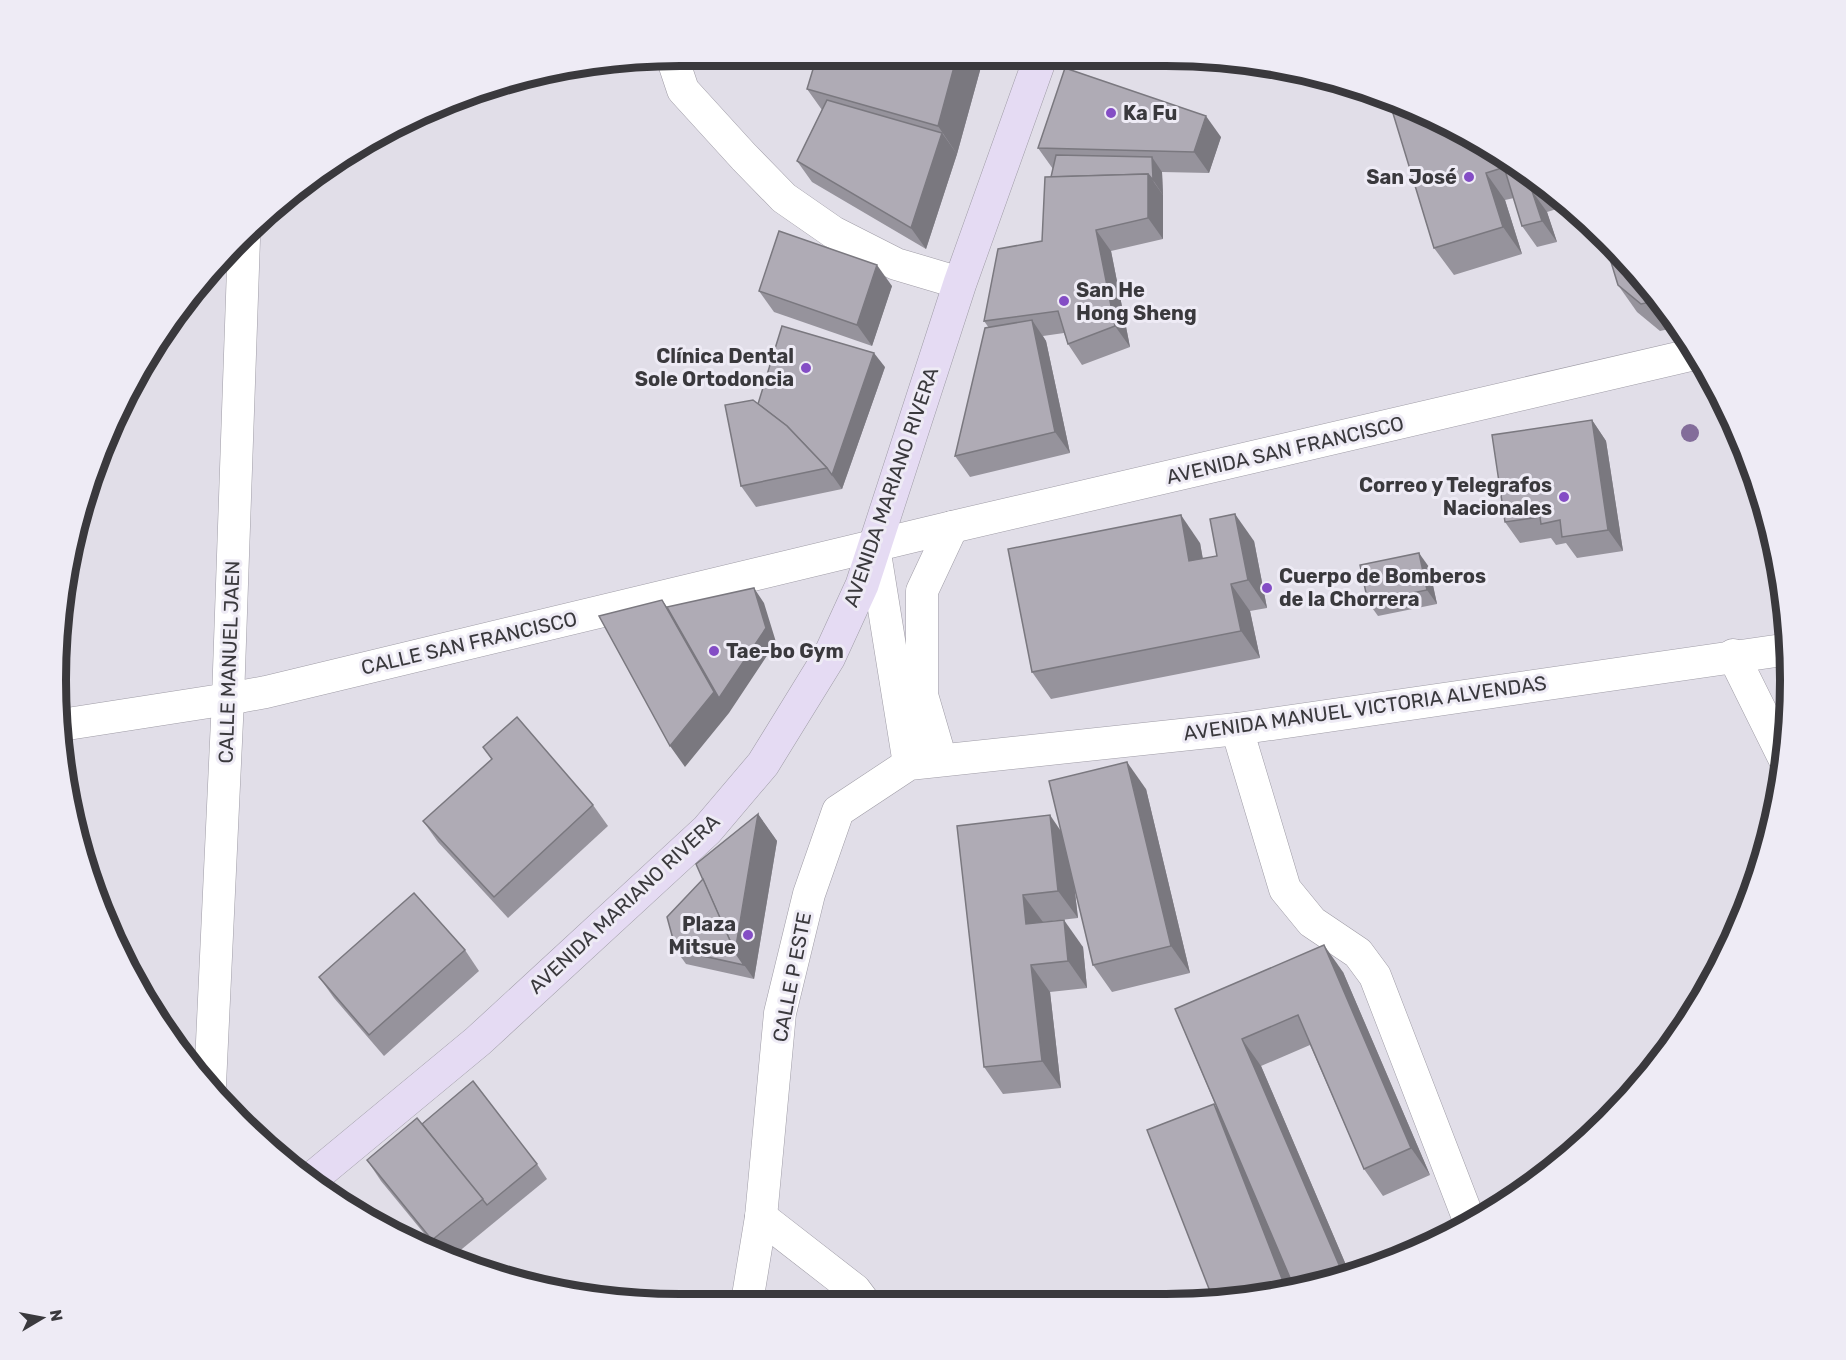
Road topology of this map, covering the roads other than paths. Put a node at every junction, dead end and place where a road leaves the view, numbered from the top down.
1 (675, 66) edge
2 (1037, 66) edge
3 (244, 248) edge
4 (960, 283) junction
5 (1687, 356) edge
6 (952, 527) junction
7 (874, 547) junction
8 (1779, 650) edge
9 (1733, 655) junction
10 (228, 699) junction
11 (67, 723) edge
12 (1238, 729) junction
13 (1777, 743) edge
14 (941, 760) junction
15 (909, 764) junction
16 (210, 1076) edge
17 (317, 1175) edge
18 (1467, 1215) edge
19 (761, 1217) junction
20 (748, 1294) edge
21 (858, 1294) edge

1 - 4 street
2 - 4 street, AVENIDA MARIANO RIVERA
3 - 10 street, CALLE MANUEL JAEN
4 - 7 street, AVENIDA MARIANO RIVERA
5 - 6 street, AVENIDA SAN FRANCISCO
6 - 7 street, AVENIDA SAN FRANCISCO
6 - 14 street
7 - 10 street, CALLE SAN FRANCISCO
7 - 15 street
7 - 17 street, AVENIDA MARIANO RIVERA
8 - 9 street, AVENIDA MANUEL VICTORIA ALVENDAS
9 - 12 street, AVENIDA MANUEL VICTORIA ALVENDAS
9 - 13 street
10 - 11 street, CALLE SAN FRANCISCO
10 - 16 street, CALLE MANUEL JAEN
12 - 14 street, AVENIDA MANUEL VICTORIA ALVENDAS
12 - 18 street
14 - 15 street, CALLE P ESTE
15 - 19 street, CALLE P ESTE
19 - 20 street, CALLE P ESTE
19 - 21 street

